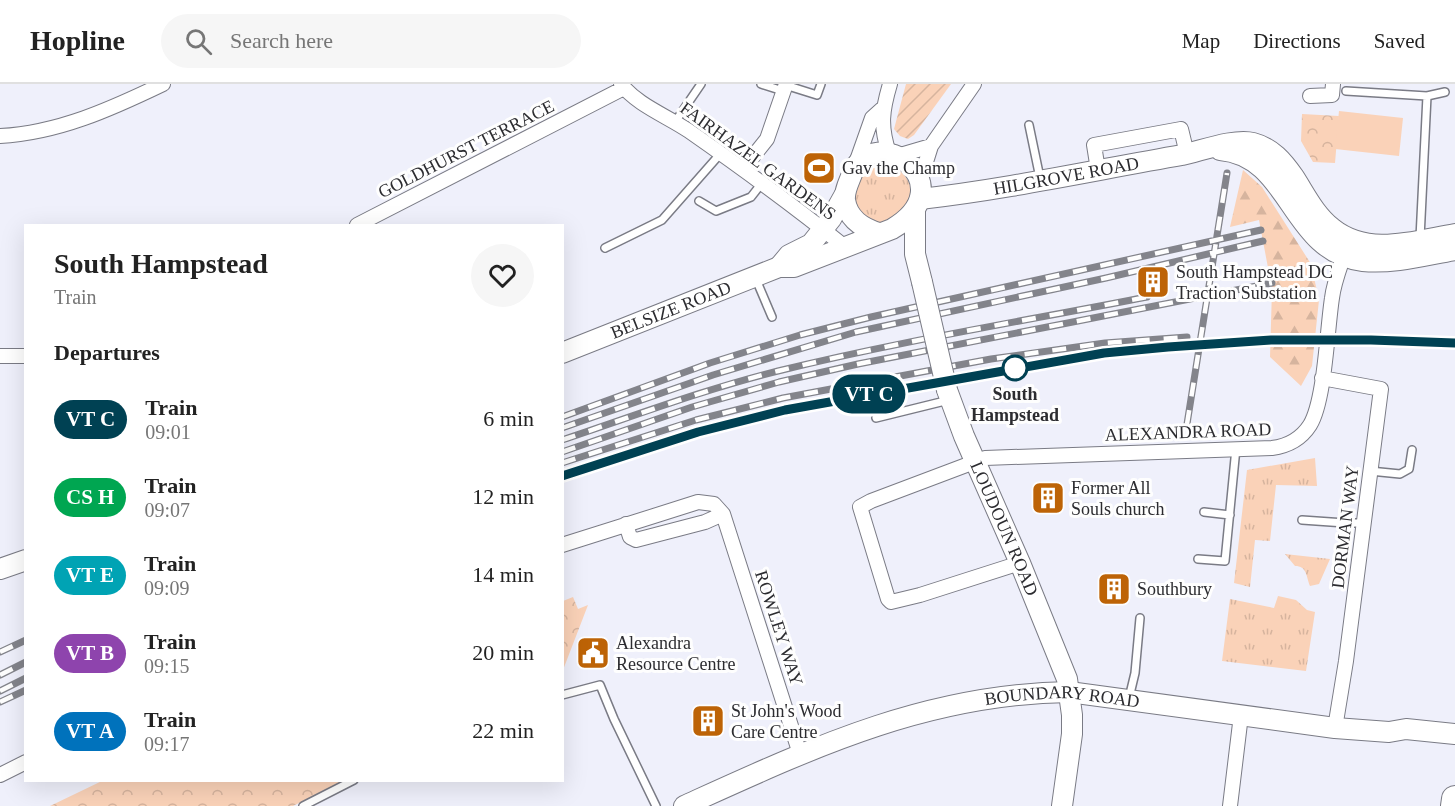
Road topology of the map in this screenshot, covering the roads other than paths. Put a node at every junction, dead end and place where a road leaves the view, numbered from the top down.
1 (163, 84) edge
2 (701, 84) edge
3 (761, 84) edge
4 (821, 84) edge
5 (890, 84) edge
6 (974, 84) edge
7 (1334, 84) edge
8 (622, 86) edge
9 (785, 87) edge
10 (1346, 92) dead end
11 (1445, 92) dead end
12 (1310, 96) dead end
13 (1427, 96) junction
14 (882, 109) junction
15 (675, 122) junction
16 (1029, 125) dead end
17 (0, 136) edge
18 (931, 146) junction
19 (721, 153) junction
20 (893, 154) junction
21 (854, 168) junction
22 (743, 169) junction
23 (1041, 180) junction
24 (762, 183) junction
25 (845, 194) junction
26 (918, 197) junction
27 (699, 201) dead end
28 (376, 221) edge
29 (824, 230) junction
30 (886, 231) junction
31 (1455, 234) edge
32 (845, 247) junction
33 (1347, 247) junction
34 (605, 248) dead end
35 (1420, 248) junction
36 (1455, 250) edge
37 (915, 254) junction
38 (780, 267) junction
39 (755, 277) junction
40 (772, 317) dead end
41 (564, 352) edge
42 (0, 356) edge
43 (24, 356) edge
44 (1322, 378) junction
45 (948, 395) junction
46 (876, 418) dead end
47 (1236, 448) junction
48 (1412, 450) dead end
49 (976, 462) junction
50 (1370, 471) junction
51 (1204, 512) dead end
52 (723, 514) junction
53 (1230, 514) junction
54 (1302, 520) dead end
55 (1363, 523) junction
56 (626, 524) junction
57 (564, 544) edge
58 (1198, 559) dead end
59 (24, 561) edge
60 (1020, 562) junction
61 (0, 569) edge
62 (1140, 618) dead end
63 (1069, 692) junction
64 (564, 694) edge
65 (1129, 700) junction
66 (1241, 715) junction
67 (1335, 728) junction
68 (1455, 734) edge
69 (800, 754) junction
70 (24, 763) edge
71 (0, 775) edge
72 (350, 782) edge
73 (1455, 799) edge
74 (303, 806) edge
75 (656, 806) edge
76 (684, 806) edge
77 (1062, 806) edge
78 (1230, 806) edge
79 (1454, 806) edge

1 - 17 street
2 - 15 lane
3 - 9 lane
4 - 9 lane
5 - 14 street
6 - 18 street
7 - 12 street
8 - 15 street, FAIRHAZEL GARDENS
8 - 28 street, GOLDHURST TERRACE
9 - 22 street
10 - 13 lane
11 - 13 lane
13 - 35 lane
14 - 20 street
14 - 21 street
15 - 19 street, FAIRHAZEL GARDENS
16 - 23 lane
18 - 20 street
18 - 26 street
19 - 22 street, FAIRHAZEL GARDENS
19 - 34 lane
20 - 21 street
20 - 26 street
21 - 25 street
22 - 24 street, FAIRHAZEL GARDENS
23 - 26 street, HILGROVE ROAD
23 - 33 street, HILGROVE ROAD
24 - 27 lane
24 - 29 street, FAIRHAZEL GARDENS
25 - 29 street, BELSIZE ROAD
25 - 30 street
26 - 30 street
26 - 37 street, LOUDOUN ROAD
29 - 32 street, FAIRHAZEL GARDENS
29 - 38 street, BELSIZE ROAD
30 - 32 street, BELSIZE ROAD
30 - 37 street, LOUDOUN ROAD
31 - 35 street, HILGROVE ROAD
32 - 38 street, BELSIZE ROAD
33 - 35 street, HILGROVE ROAD
33 - 44 street, ALEXANDRA ROAD
35 - 36 street, HILGROVE ROAD
37 - 45 street, LOUDOUN ROAD, bridge
38 - 39 street, BELSIZE ROAD
39 - 40 lane
39 - 41 street, BELSIZE ROAD
42 - 43 street
44 - 47 street, ALEXANDRA ROAD
44 - 50 street, DORMAN WAY
45 - 46 lane
45 - 49 street, LOUDOUN ROAD
47 - 49 street, ALEXANDRA ROAD
47 - 53 lane
48 - 50 lane
49 - 60 street, LOUDOUN ROAD
49 - 60 street, ALEXANDRA ROAD
50 - 55 street, DORMAN WAY
51 - 53 lane
52 - 56 street
52 - 56 street
52 - 69 street, ROWLEY WAY
53 - 58 lane
54 - 55 lane
55 - 67 street, DORMAN WAY
56 - 57 street
59 - 61 street
60 - 63 street, LOUDOUN ROAD
62 - 65 lane
63 - 65 street, BOUNDARY ROAD
63 - 69 street, BOUNDARY ROAD
63 - 77 street, LOUDOUN ROAD
64 - 75 lane
65 - 66 street, BOUNDARY ROAD
66 - 67 street, BOUNDARY ROAD
66 - 78 street
67 - 68 street, BOUNDARY ROAD
69 - 76 street, BOUNDARY ROAD
70 - 71 street
72 - 74 lane
73 - 79 highway

